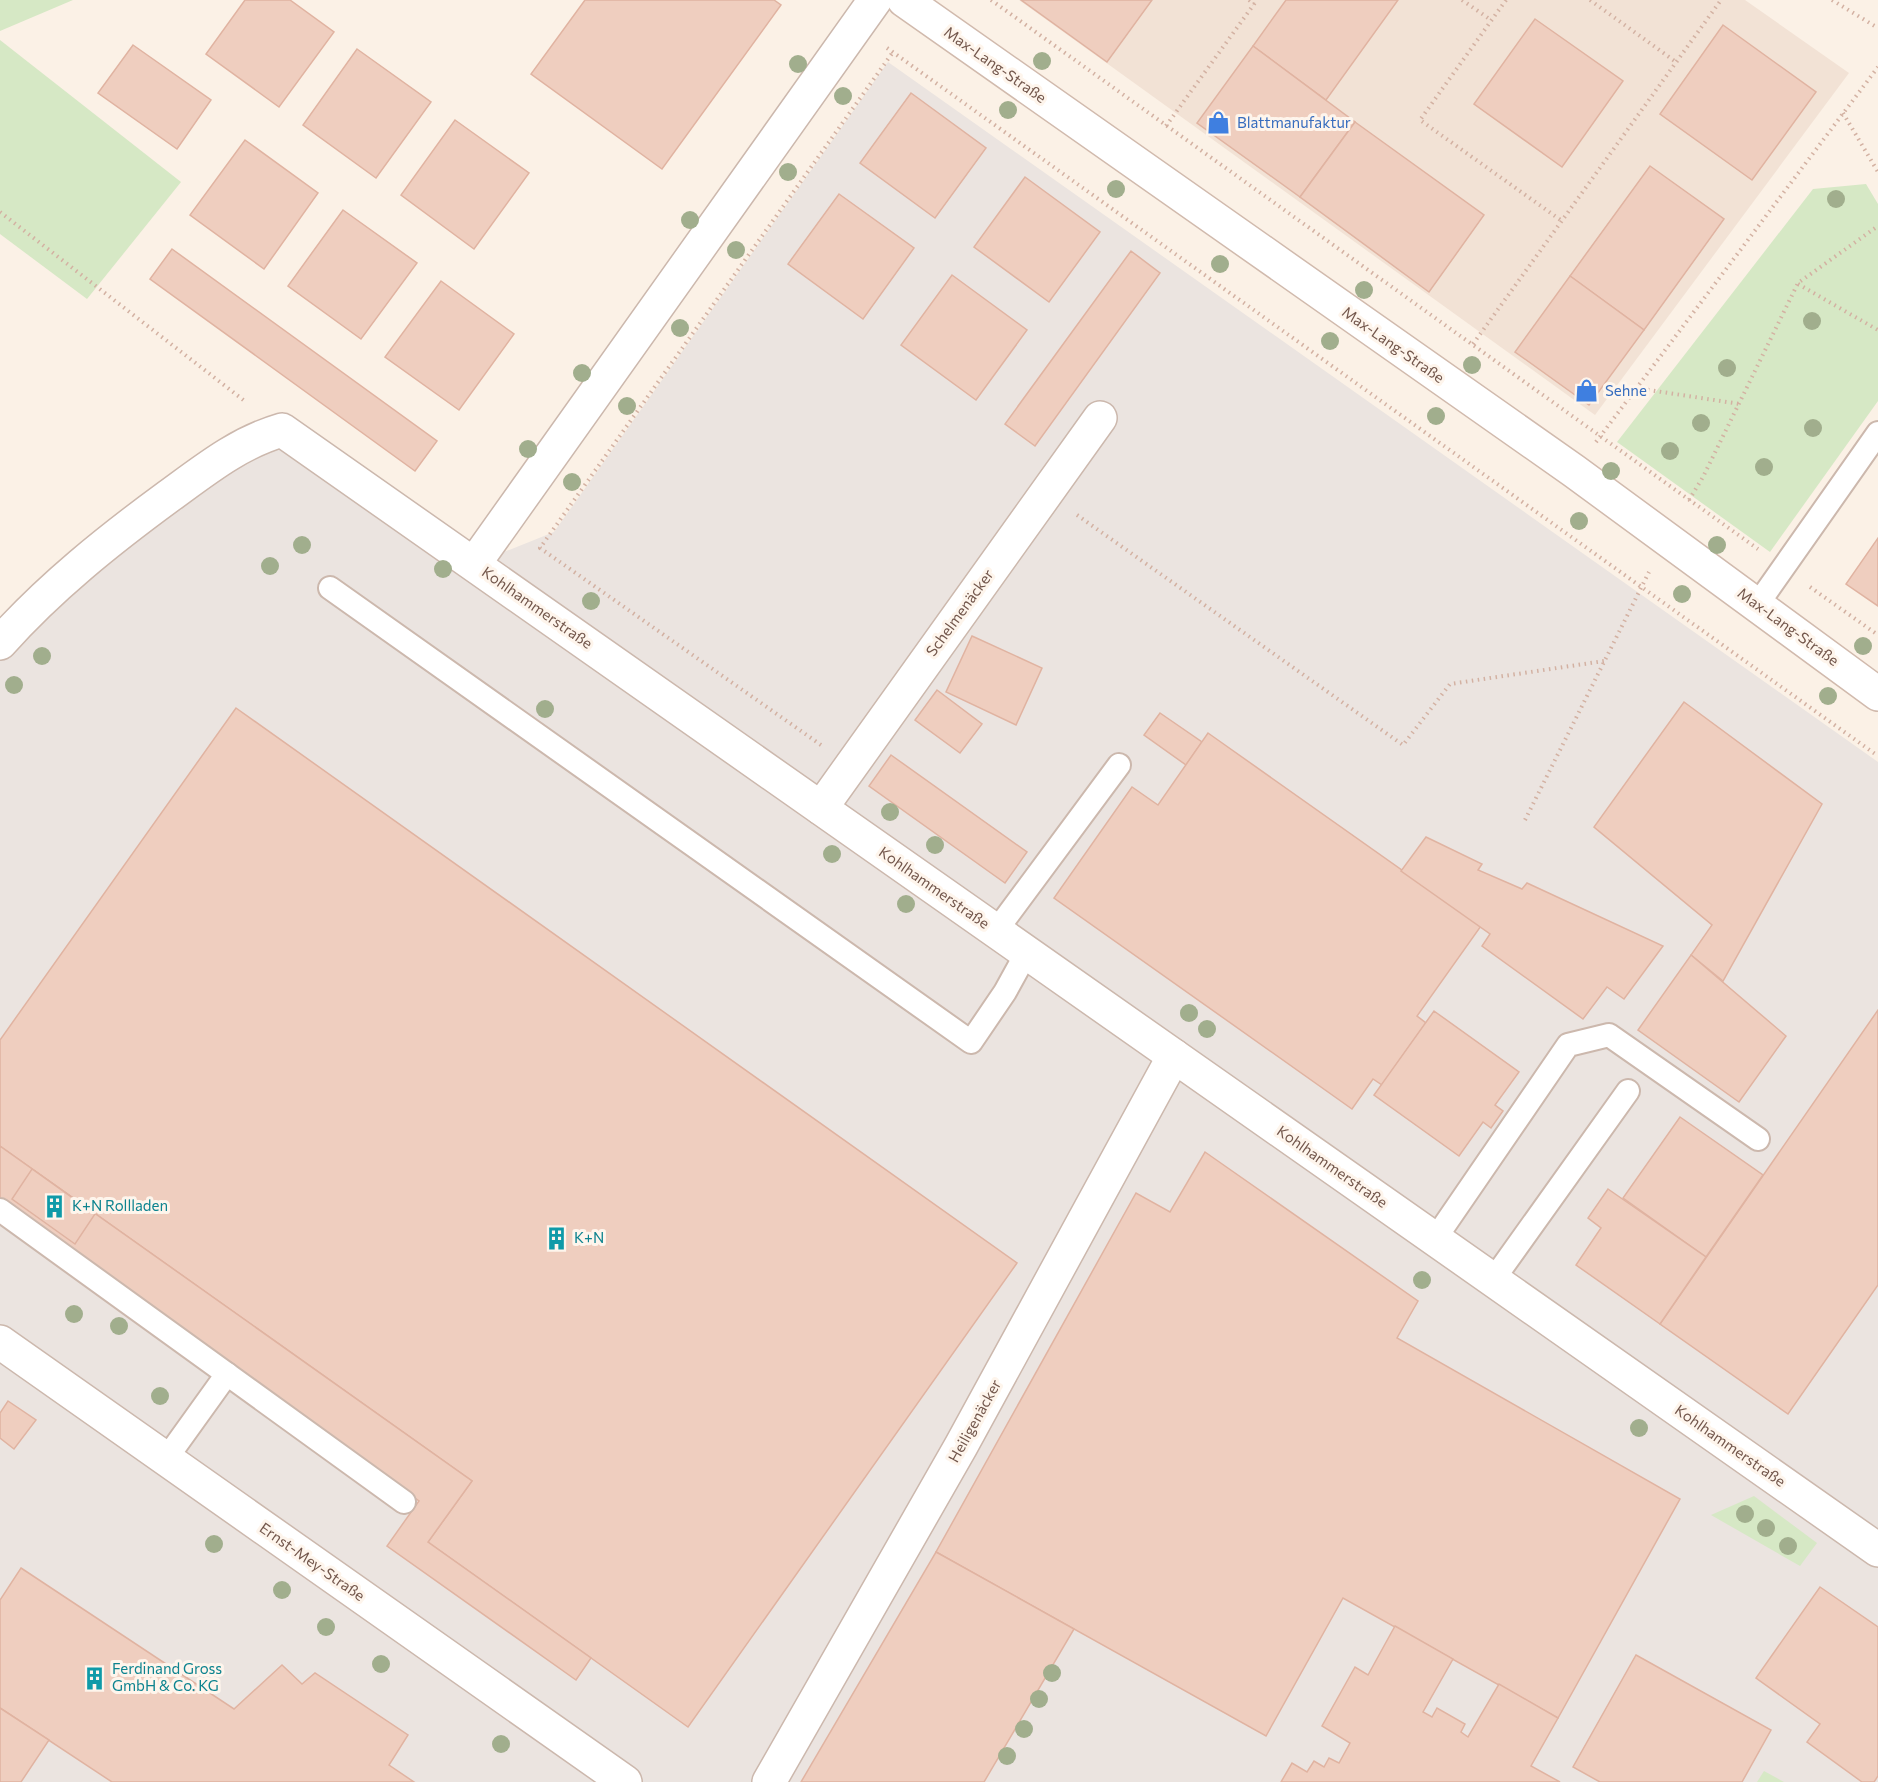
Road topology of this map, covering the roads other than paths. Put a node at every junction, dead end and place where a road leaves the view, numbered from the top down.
1 (875, 0) edge
2 (904, 0) edge
3 (1100, 418) dead end
4 (1878, 433) edge
5 (474, 564) junction
6 (330, 588) dead end
7 (1757, 604) junction
8 (0, 643) edge
9 (1878, 694) edge
10 (1119, 765) dead end
11 (821, 808) junction
12 (996, 931) junction
13 (1027, 952) junction
14 (1174, 1056) junction
15 (1628, 1091) dead end
16 (1758, 1139) dead end
17 (0, 1210) edge
18 (1435, 1239) junction
19 (1493, 1280) junction
20 (0, 1342) edge
21 (227, 1374) junction
22 (166, 1459) junction
23 (404, 1502) dead end
24 (1878, 1550) edge
25 (625, 1782) edge
26 (769, 1782) edge

1 - 5 street
2 - 7 street, Max-Lang-Straße
3 - 11 street, Schelmenäcker
4 - 7 lane
5 - 8 street, Kohlhammerstraße
5 - 11 street, Kohlhammerstraße
6 - 13 lane
7 - 9 street, Max-Lang-Straße
10 - 12 lane
11 - 12 street, Kohlhammerstraße
12 - 13 street, Kohlhammerstraße
13 - 14 street, Kohlhammerstraße
14 - 18 street, Kohlhammerstraße
14 - 26 street, Heiligenäcker
15 - 19 lane
16 - 18 lane
17 - 21 lane
18 - 19 street, Kohlhammerstraße
19 - 24 street, Kohlhammerstraße
20 - 22 street, Ernst-Mey-Straße
21 - 22 lane
21 - 23 lane
22 - 25 street, Ernst-Mey-Straße

